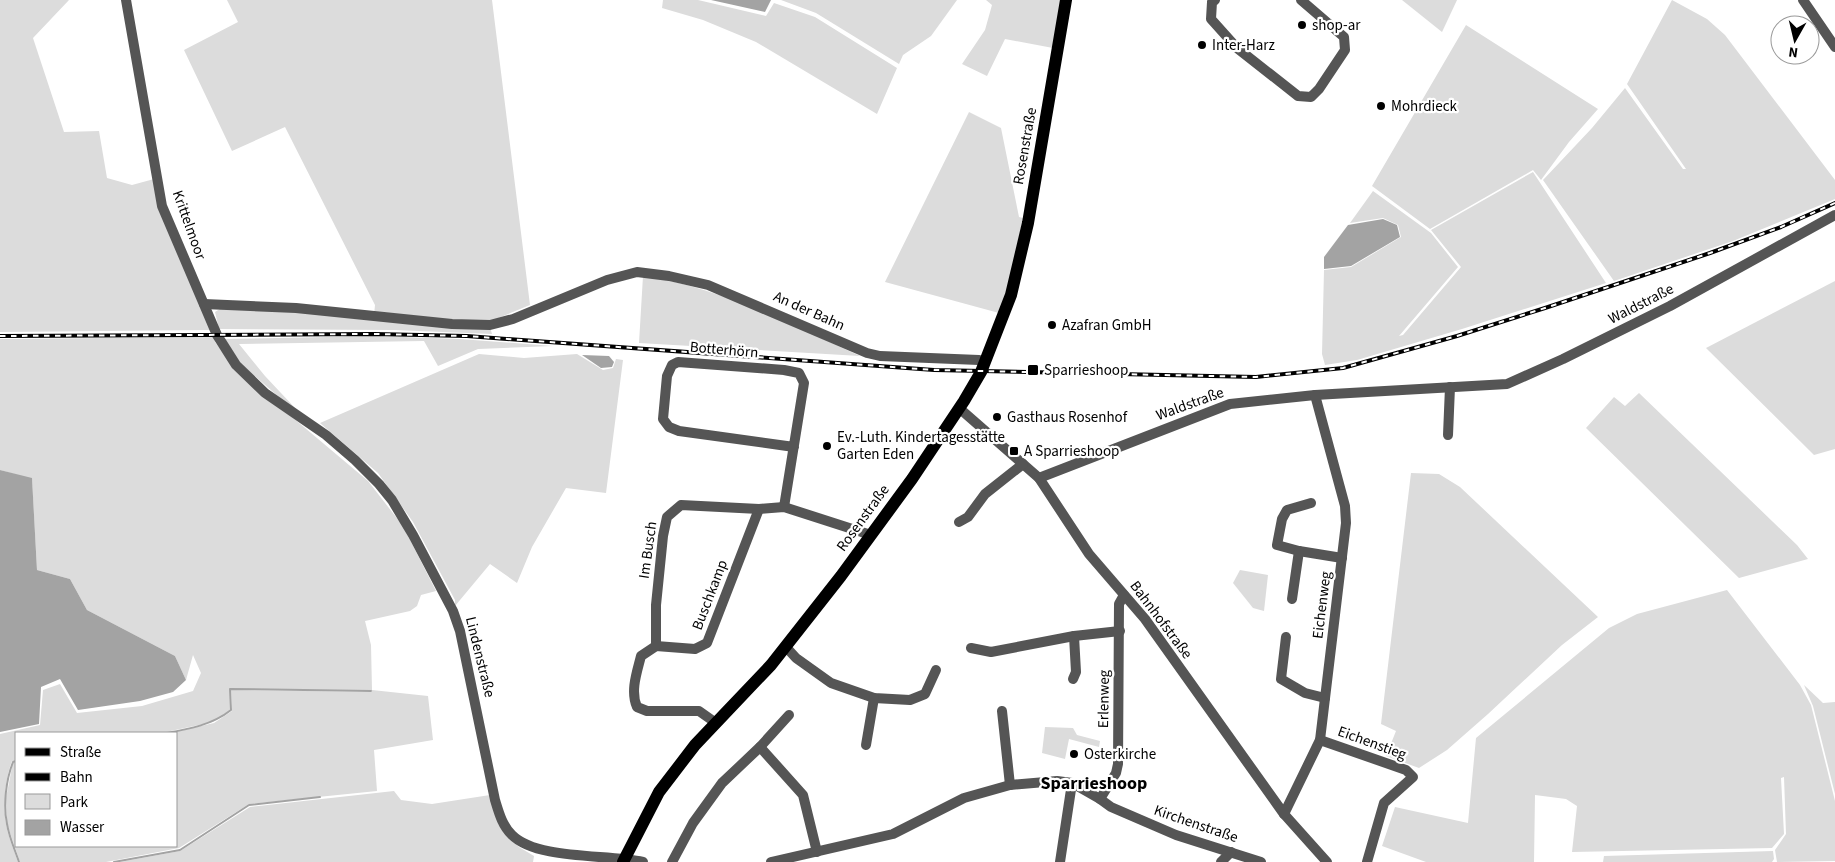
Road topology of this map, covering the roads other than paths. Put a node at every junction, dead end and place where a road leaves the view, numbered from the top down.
1 (126, 0) edge
2 (1066, 0) edge
3 (1301, 0) edge
4 (1803, 0) edge
5 (1212, 1) edge
6 (1835, 47) edge
7 (1835, 215) edge
8 (204, 304) junction
9 (985, 362) junction
10 (1450, 388) junction
11 (1315, 395) junction
12 (959, 408) junction
13 (303, 419) joint
14 (1448, 435) dead end
15 (794, 447) junction
16 (1024, 464) junction
17 (1039, 478) junction
18 (1311, 503) dead end
19 (784, 507) junction
20 (759, 509) junction
21 (959, 522) dead end
22 (871, 535) junction
23 (1299, 551) junction
24 (1342, 558) junction
25 (1124, 595) junction
26 (1292, 599) dead end
27 (1120, 631) junction
28 (1074, 636) junction
29 (1286, 637) dead end
30 (656, 646) junction
31 (786, 647) junction
32 (971, 648) dead end
33 (936, 670) dead end
34 (1073, 679) dead end
35 (874, 698) junction
36 (1325, 698) junction
37 (1002, 712) dead end
38 (789, 715) dead end
39 (716, 723) junction
40 (1320, 740) junction
41 (866, 745) dead end
42 (760, 747) junction
43 (1072, 783) junction
44 (1010, 785) junction
45 (1100, 799) junction
46 (1284, 814) junction
47 (817, 852) junction
48 (1231, 852) junction
49 (624, 860) edge
50 (643, 862) edge
51 (672, 862) edge
52 (770, 862) edge
53 (1060, 862) edge
54 (1222, 862) edge
55 (1261, 862) edge
56 (1326, 862) edge
57 (1367, 862) edge

1 - 8 street, Krittelmoor
2 - 9 main road, Rosenstraße
3 - 5 street
4 - 6 street
7 - 10 street, Waldstraße
8 - 9 street, An der Bahn
8 - 13 street, Krittelmoor
9 - 12 main road, Rosenstraße
10 - 11 street, Waldstraße
10 - 14 street
11 - 17 street, Waldstraße
11 - 24 street, Eichenweg
12 - 16 street, Bahnhofstraße
12 - 22 main road, Rosenstraße
13 - 49 street, Lindenstraße
15 - 15 street, Botterhörn
15 - 19 street, Botterhörn
16 - 17 street, Bahnhofstraße
16 - 21 street
17 - 25 street, Bahnhofstraße
18 - 23 street
19 - 20 street, Im Busch
19 - 22 street, Im Busch
20 - 30 street, Buschkamp
20 - 30 street, Im Busch
22 - 31 main road, Rosenstraße
23 - 24 street
23 - 26 street
24 - 36 street, Eichenweg
25 - 27 street, Erlenweg
25 - 46 street, Bahnhofstraße
27 - 28 street
27 - 45 street, Erlenweg
28 - 32 street
28 - 34 street
29 - 36 street
30 - 39 street
31 - 35 street
31 - 39 main road, Rosenstraße
33 - 35 street
35 - 41 street
36 - 40 street, Eichenweg
37 - 44 street
38 - 42 street
39 - 49 main road, Rosenstraße
40 - 46 street, Eichenweg
40 - 57 street, Eichenstieg
42 - 47 street
42 - 51 street
43 - 44 street, Kirchenstraße
43 - 45 street, Kirchenstraße
43 - 53 street
44 - 47 street, Kirchenstraße
45 - 48 street, Kirchenstraße
46 - 56 street, Bahnhofstraße
47 - 52 street, Kirchenstraße
48 - 54 street
48 - 55 street, Kirchenstraße
49 - 50 street

